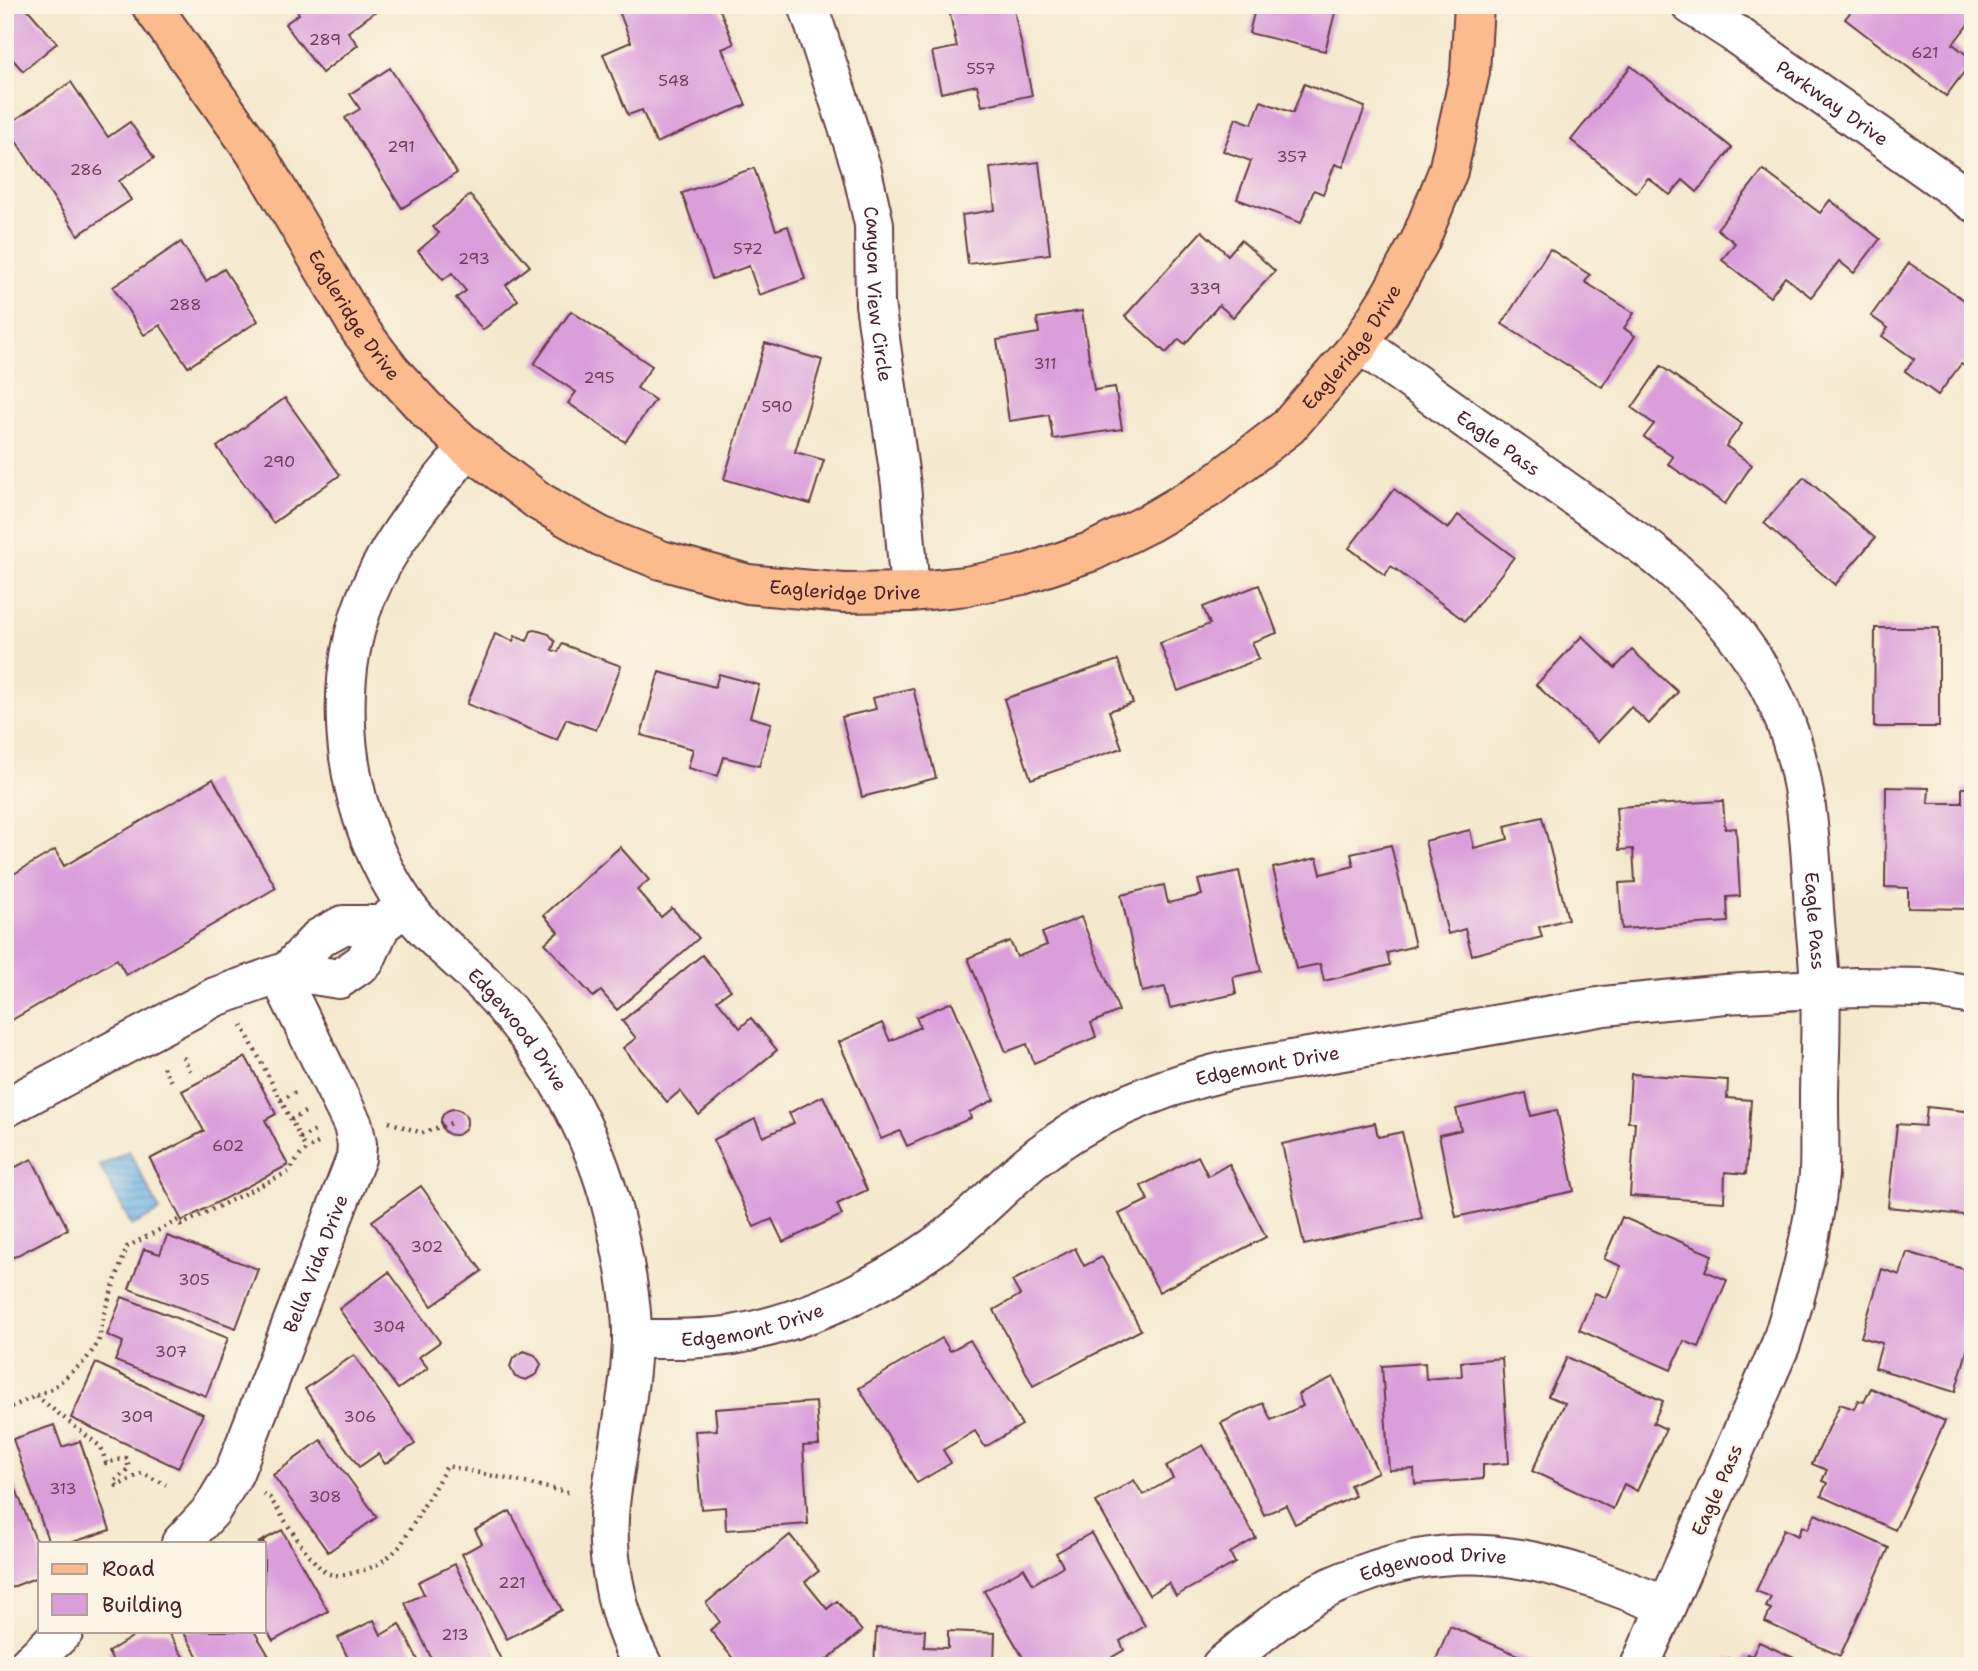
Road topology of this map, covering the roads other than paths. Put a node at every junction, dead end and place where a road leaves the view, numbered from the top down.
1 (151, 5) edge
2 (808, 5) edge
3 (1474, 5) edge
4 (1691, 5) edge
5 (1973, 202) edge
6 (1360, 344) junction
7 (468, 448) junction
8 (910, 592) junction
9 (394, 915) junction
10 (283, 973) junction
11 (1820, 989) junction
12 (1973, 995) edge
13 (5, 1108) edge
14 (632, 1339) junction
15 (182, 1542) edge
16 (1666, 1606) junction
17 (63, 1632) edge
18 (629, 1662) edge
19 (27, 1666) edge
20 (1221, 1666) edge
21 (1640, 1666) edge

1 - 7 main road, Eagleridge Drive
2 - 8 street, Canyon View Circle
3 - 6 main road, Eagleridge Drive
4 - 5 street, Parkway Drive
6 - 8 main road, Eagleridge Drive
6 - 11 street, Eagle Pass
7 - 8 main road, Eagleridge Drive
7 - 9 street, Edgewood Drive
9 - 10 street
9 - 14 street, Edgewood Drive
10 - 13 street
10 - 15 street, Bella Vida Drive
11 - 12 street, Edgemont Drive
11 - 14 street, Edgemont Drive
11 - 16 street, Eagle Pass
14 - 18 street, Edgewood Drive
16 - 20 street, Edgewood Drive
16 - 21 street, Eagle Pass
17 - 19 street

